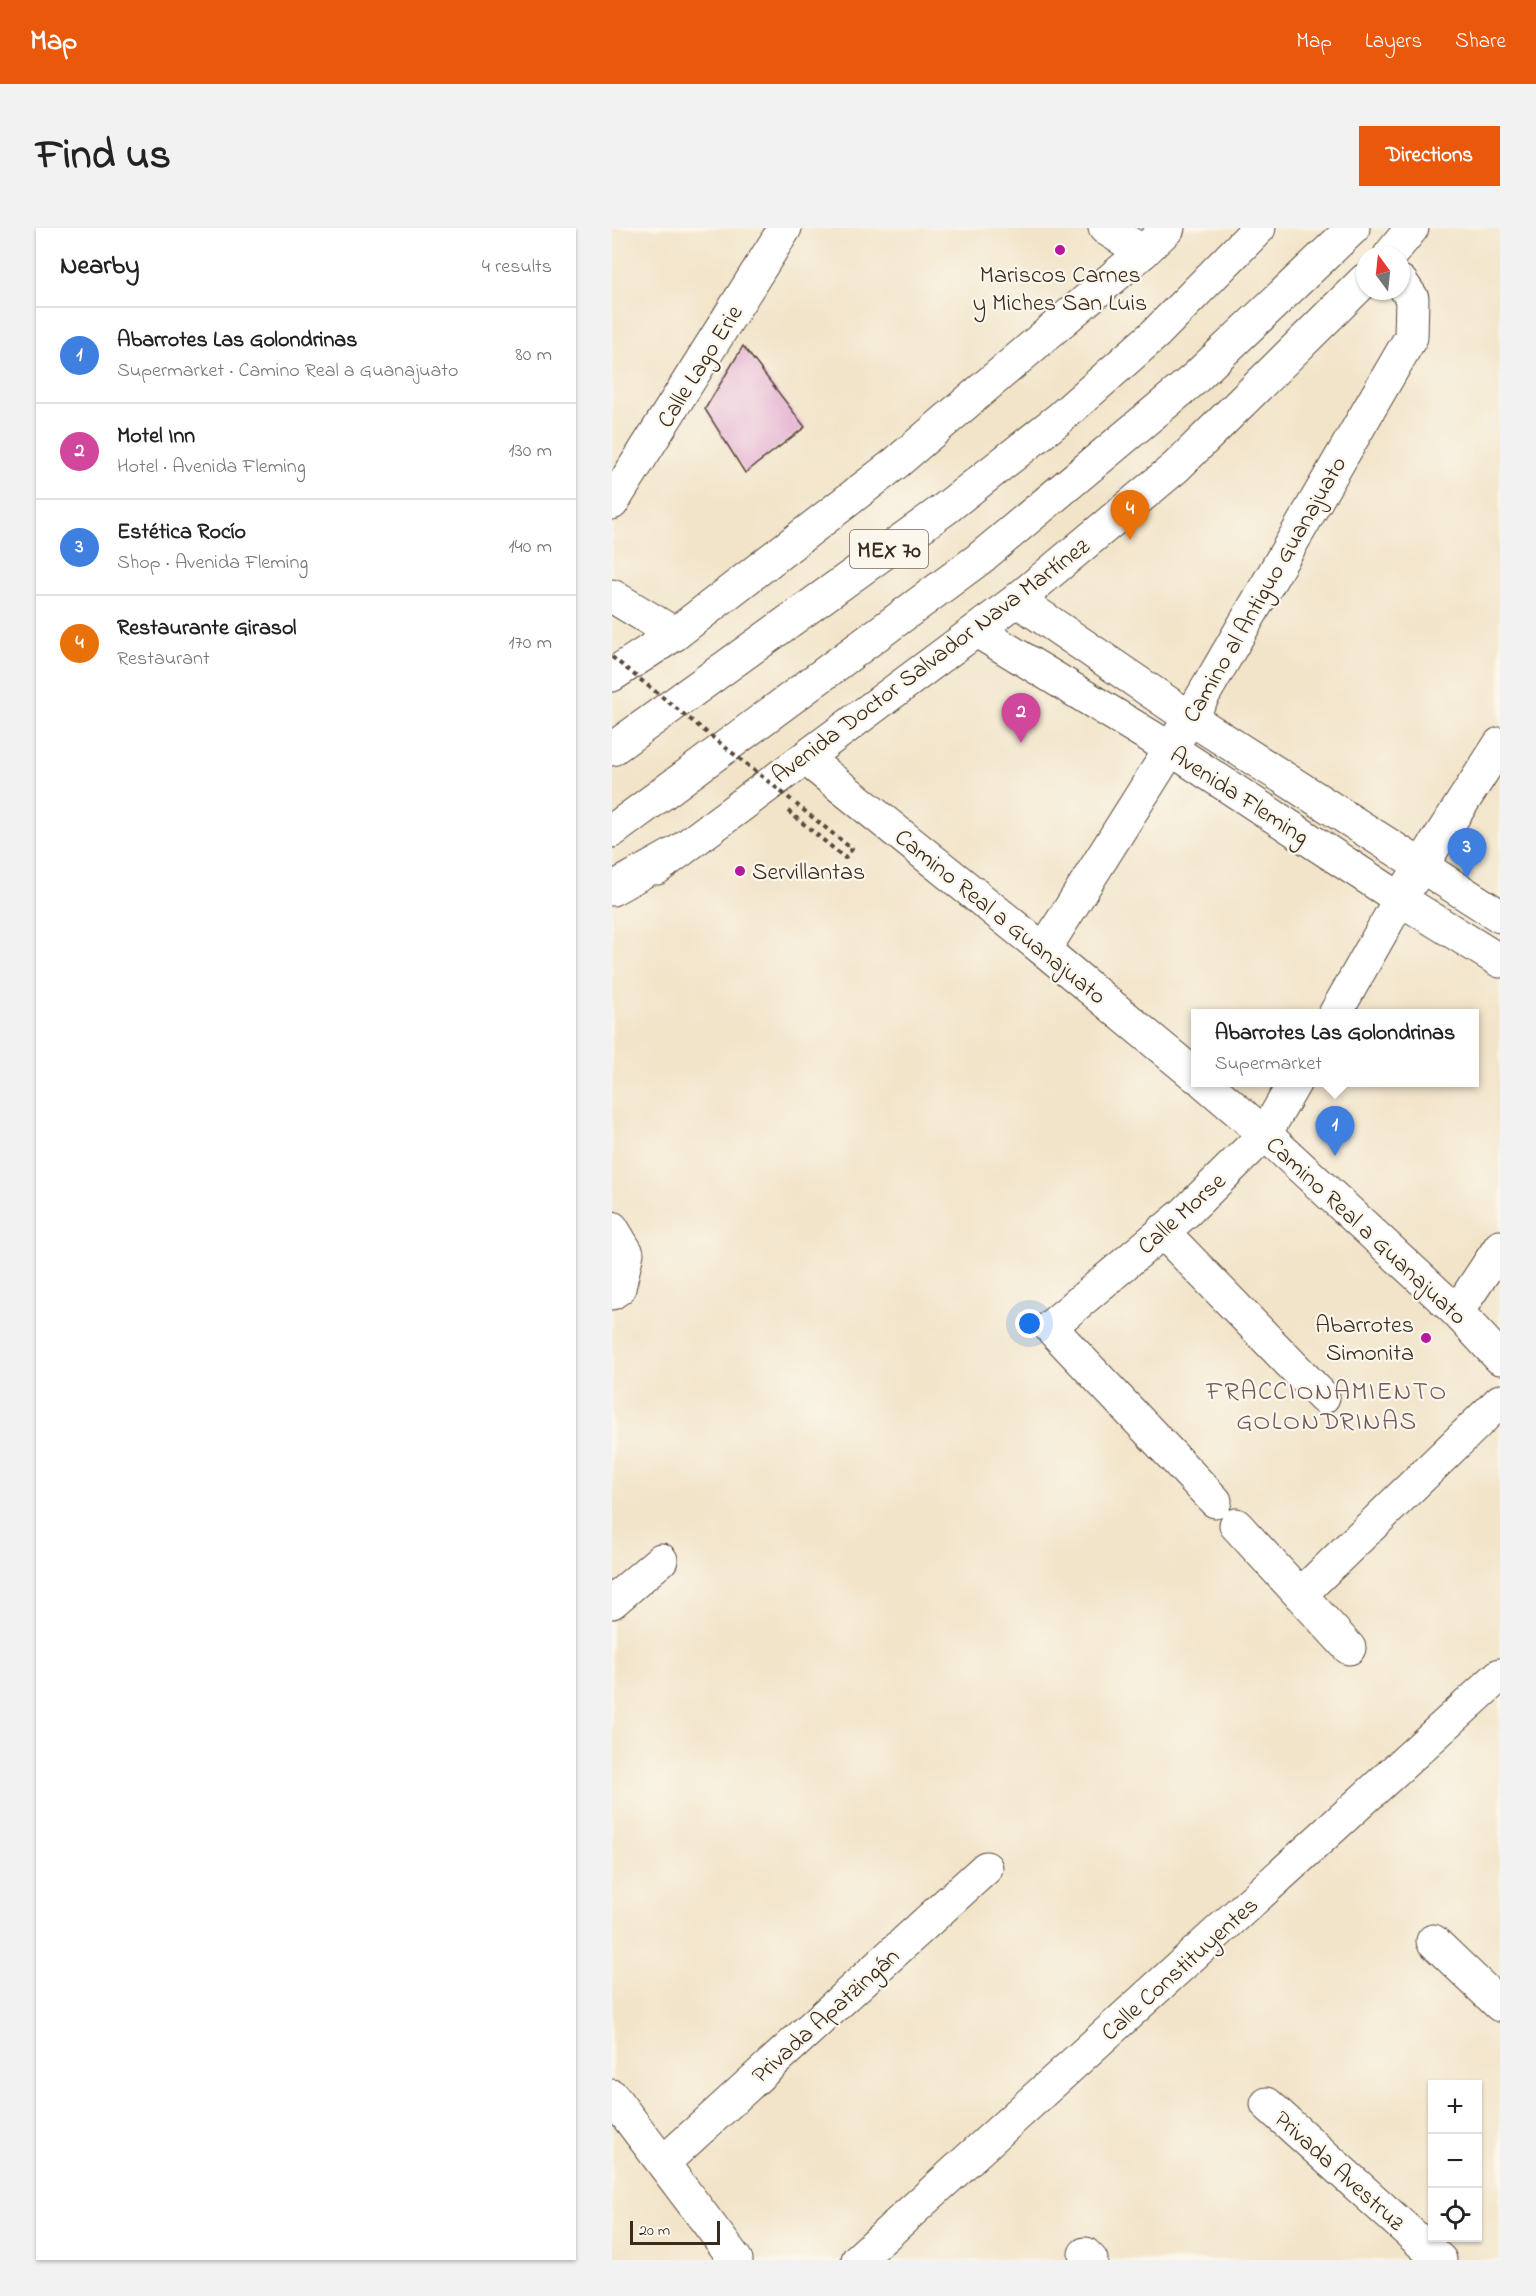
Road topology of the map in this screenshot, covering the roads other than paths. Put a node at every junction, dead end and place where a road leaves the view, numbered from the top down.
1 (785, 228) edge
2 (1106, 228) edge
3 (1168, 228) edge
4 (1259, 228) edge
5 (1353, 228) edge
6 (1412, 228) edge
7 (1397, 246) edge
8 (1143, 252) junction
9 (1356, 289) edge
10 (1410, 295) edge
11 (612, 503) edge
12 (612, 596) edge
13 (1017, 600) junction
14 (977, 631) junction
15 (675, 634) junction
16 (612, 675) edge
17 (1190, 718) junction
18 (1500, 744) edge
19 (612, 749) edge
20 (1171, 749) junction
21 (806, 758) junction
22 (612, 831) edge
23 (680, 851) junction
24 (1421, 867) junction
25 (612, 889) edge
26 (1400, 899) junction
27 (612, 900) edge
28 (1500, 916) edge
29 (1044, 950) junction
30 (1500, 961) edge
31 (1338, 1009) edge
32 (1191, 1072) edge
33 (1209, 1087) edge
34 (1293, 1087) edge
35 (1266, 1134) junction
36 (612, 1228) edge
37 (1162, 1232) junction
38 (1500, 1247) edge
39 (612, 1293) edge
40 (1457, 1312) junction
41 (1500, 1358) edge
42 (1323, 1397) dead end
43 (1500, 1401) edge
44 (1215, 1501) dead end
45 (1236, 1525) dead end
46 (661, 1560) dead end
47 (1300, 1594) junction
48 (612, 1602) edge
49 (1349, 1648) dead end
50 (1500, 1676) edge
51 (986, 1868) dead end
52 (1433, 1941) dead end
53 (1500, 2005) edge
54 (612, 2096) edge
55 (1267, 2104) dead end
56 (663, 2163) junction
57 (736, 2260) edge
58 (858, 2260) edge
59 (1440, 2260) edge

1 - 11 main road, Calle Lago Erie
2 - 8 main road
3 - 8 main road
4 - 19 main road, MEX 70
5 - 22 main road, MEX 70
6 - 7 main road
8 - 15 main road
9 - 13 main road, Avenida Doctor Salvador Nava Martínez
10 - 17 main road, Camino al Antiguo Guanajuato
12 - 15 main road
13 - 14 main road, Avenida Doctor Salvador Nava Martínez
13 - 17 main road, Avenida Fleming
14 - 20 main road, Avenida Fleming
14 - 21 main road, Avenida Doctor Salvador Nava Martínez
15 - 16 main road
17 - 20 main road, Camino al Antiguo Guanajuato
17 - 24 main road, Avenida Fleming
18 - 24 main road
20 - 26 main road, Avenida Fleming
20 - 29 main road, Camino al Antiguo Guanajuato
21 - 23 main road, Avenida Doctor Salvador Nava Martínez
21 - 29 main road, Camino Real a Guanajuato
23 - 25 main road
23 - 27 main road, Avenida Doctor Salvador Nava Martínez
24 - 26 main road
24 - 28 main road, Avenida Fleming
26 - 30 main road, Avenida Fleming
26 - 31 main road
29 - 32 main road, Camino Real a Guanajuato
33 - 35 main road, Camino Real a Guanajuato
34 - 35 main road, Calle Morse
35 - 37 main road, Calle Morse
35 - 40 main road, Camino Real a Guanajuato
36 - 39 main road
37 - 42 main road
37 - 44 main road, Calle Morse
38 - 40 main road
40 - 41 main road, Camino Real a Guanajuato
43 - 47 main road
45 - 47 main road
46 - 48 main road
47 - 49 main road
50 - 58 main road, Calle Constituyentes
51 - 56 main road, Privada Apatzingán
52 - 53 main road
54 - 56 main road
55 - 59 main road, Privada Avestruz
56 - 57 main road

